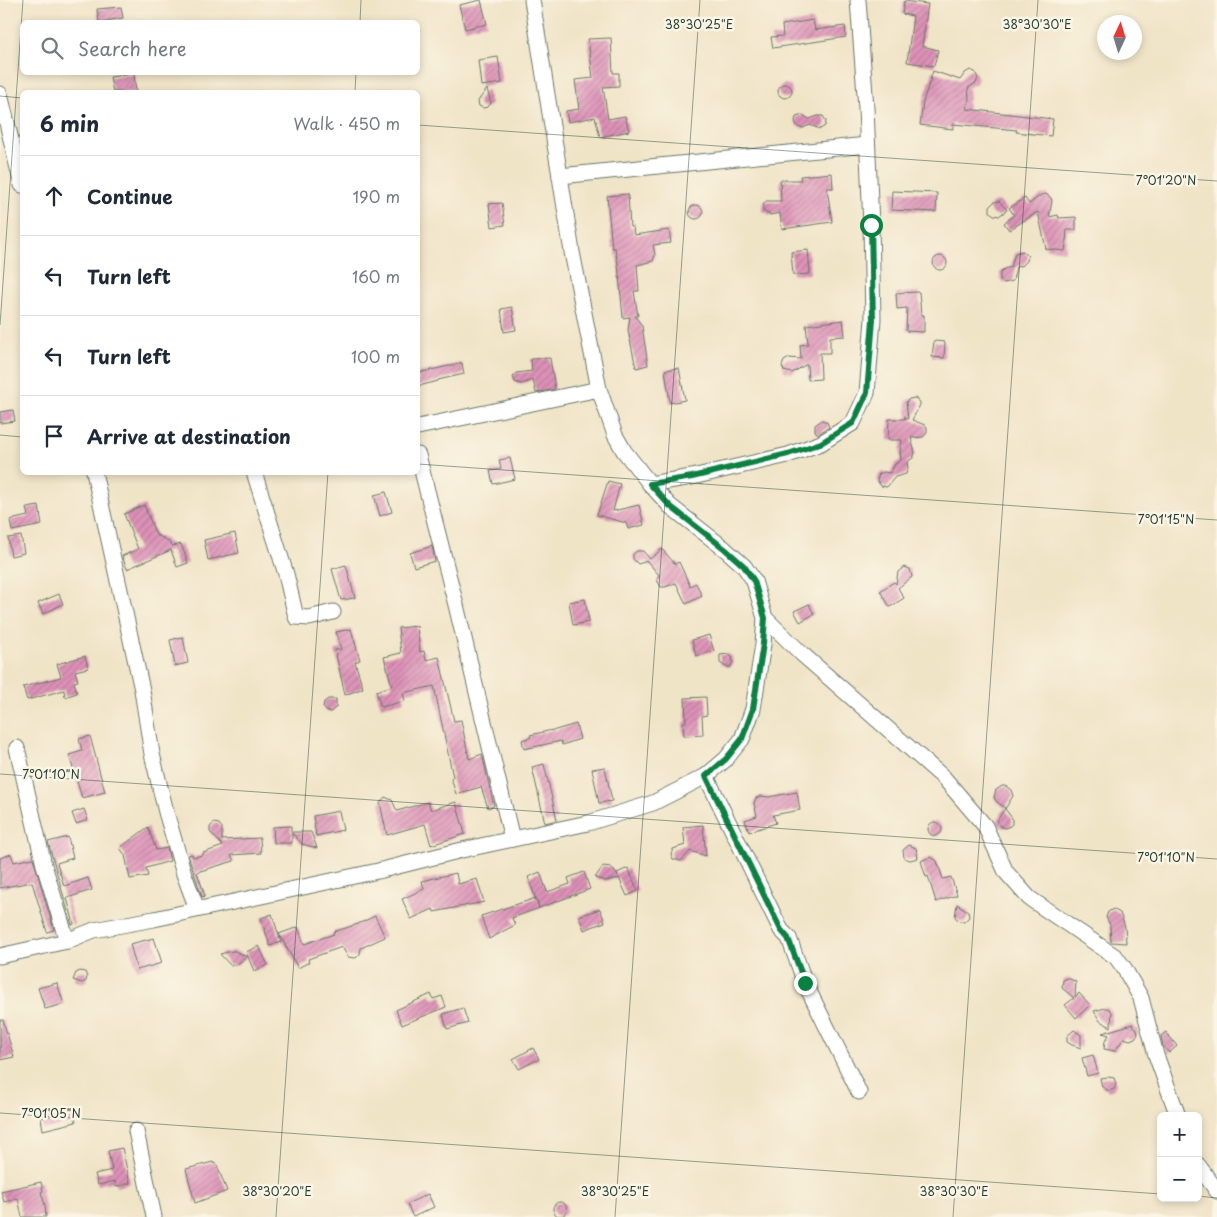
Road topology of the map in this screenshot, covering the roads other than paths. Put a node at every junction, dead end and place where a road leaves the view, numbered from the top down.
1 (532, 0) edge
2 (858, 0) edge
3 (0, 94) edge
4 (867, 145) junction
5 (560, 176) junction
6 (20, 177) edge
7 (599, 388) junction
8 (420, 427) edge
9 (420, 463) edge
10 (95, 475) edge
11 (255, 475) edge
12 (650, 484) junction
13 (333, 612) dead end
14 (765, 618) junction
15 (17, 748) dead end
16 (706, 776) junction
17 (512, 839) junction
18 (197, 909) junction
19 (67, 941) junction
20 (0, 956) edge
21 (859, 1092) dead end
22 (1177, 1112) edge
23 (136, 1131) dead end
24 (1202, 1169) edge
25 (1217, 1190) edge
26 (154, 1217) edge

1 - 5 street
2 - 4 street
3 - 6 street
4 - 5 street
4 - 12 street
5 - 7 street
7 - 8 street
7 - 12 street
9 - 17 street
10 - 18 street
11 - 13 street
12 - 14 street
14 - 16 street
14 - 22 street
15 - 19 street
16 - 17 street
16 - 21 street
17 - 18 street
18 - 19 street
19 - 20 street
23 - 26 street
24 - 25 street

